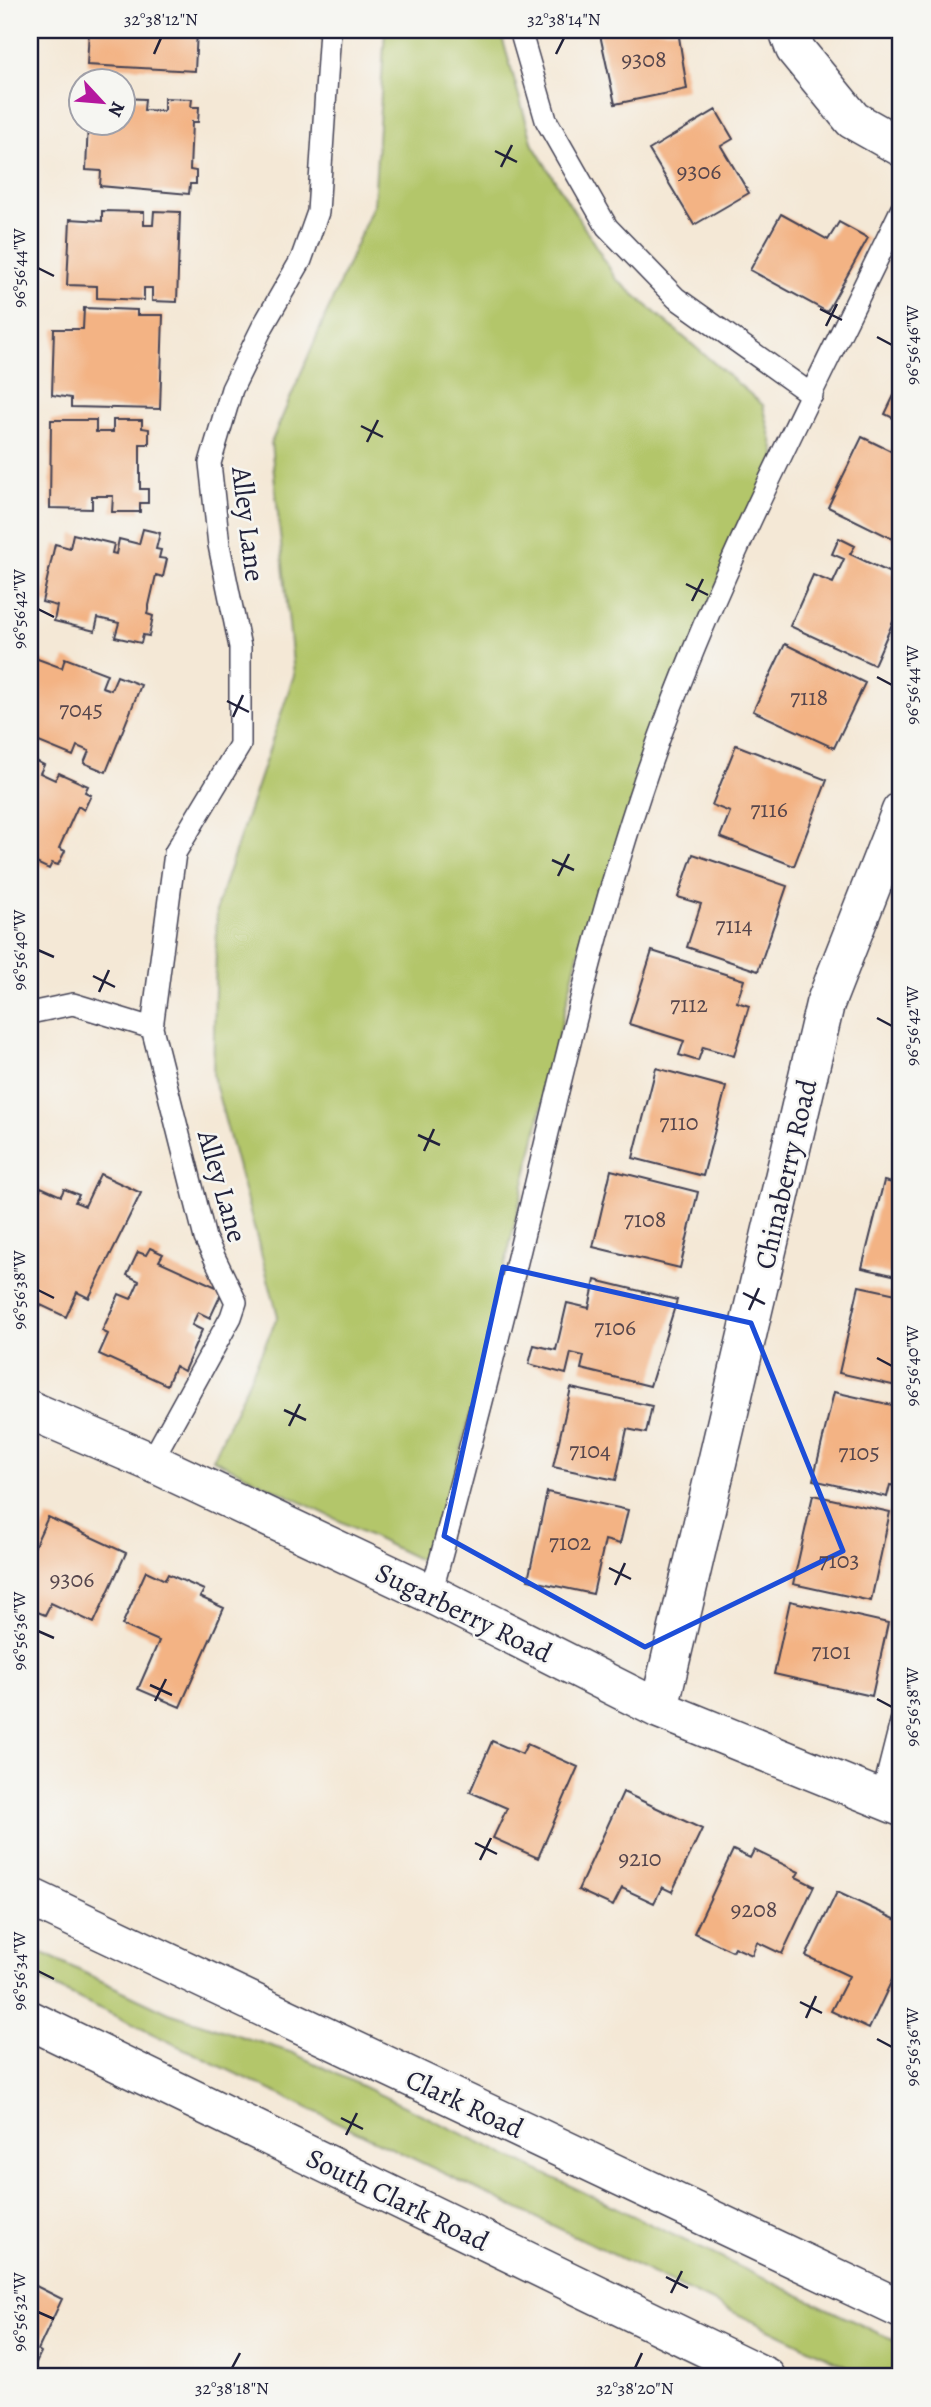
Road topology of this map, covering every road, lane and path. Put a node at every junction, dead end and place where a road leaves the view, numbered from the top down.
1 (330, 30) edge
2 (520, 30) edge
3 (788, 30) edge
4 (901, 147) edge
5 (901, 210) edge
6 (812, 395) junction
7 (901, 811) edge
8 (30, 1013) edge
9 (152, 1028) junction
10 (30, 1410) edge
11 (151, 1462) junction
12 (431, 1594) junction
13 (659, 1709) junction
14 (901, 1723) edge
15 (892, 1802) edge
16 (30, 1897) edge
17 (30, 2020) edge
18 (901, 2309) edge
19 (766, 2377) edge

1 - 9 lane, Alley Lane
2 - 6 lane
3 - 4 street
5 - 6 lane
6 - 12 lane
7 - 13 street, Chinaberry Road
8 - 9 lane
9 - 11 lane, Alley Lane
10 - 11 street, Sugarberry Road
11 - 12 street, Sugarberry Road
12 - 13 street, Sugarberry Road
13 - 15 street, Sugarberry Road
14 - 15 lane
16 - 18 street, Clark Road
17 - 19 street, South Clark Road

